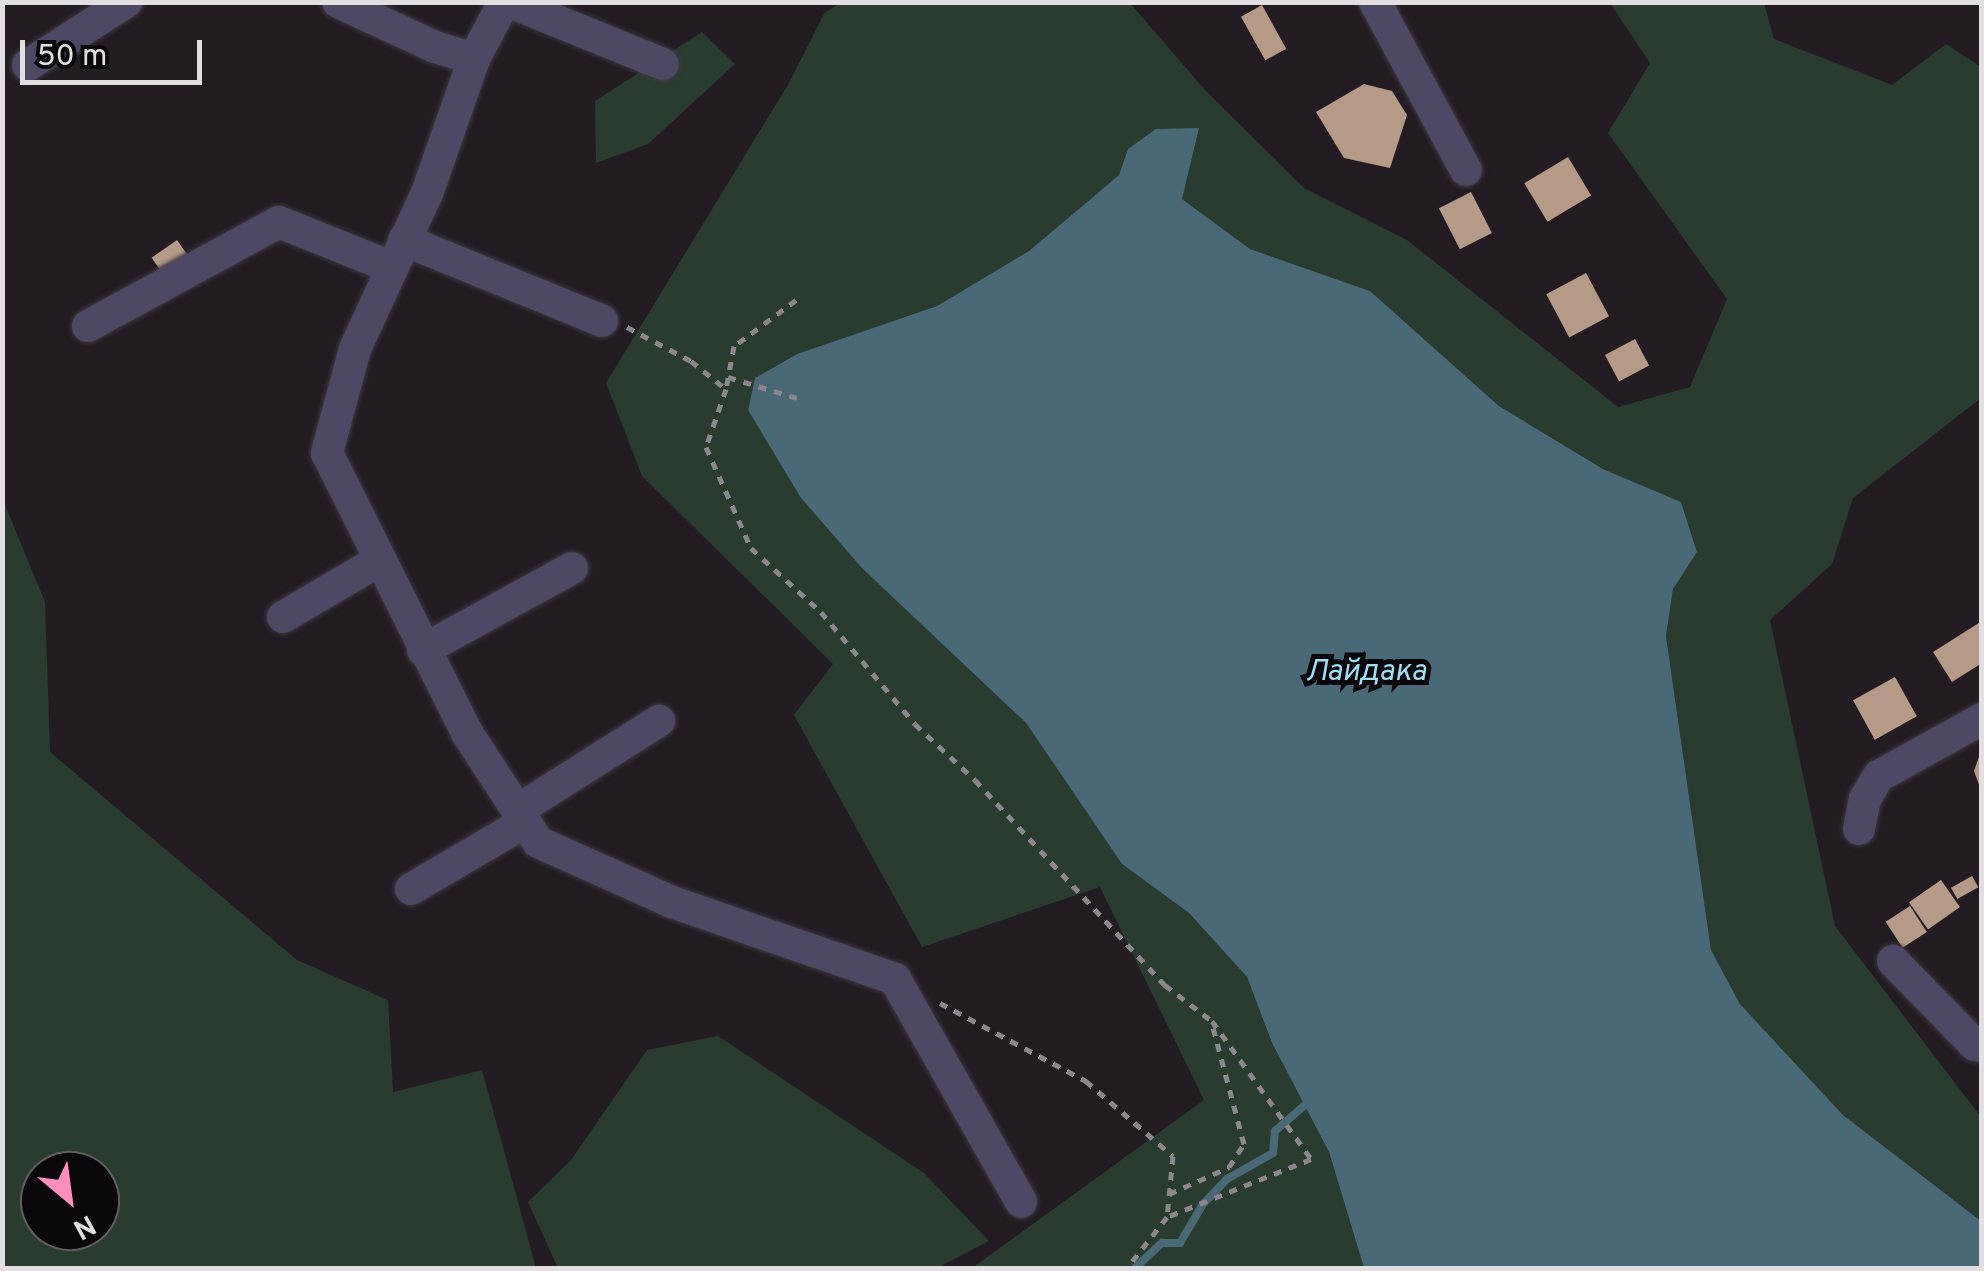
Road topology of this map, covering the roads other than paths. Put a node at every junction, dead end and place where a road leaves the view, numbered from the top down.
1 (126, 2) edge
2 (338, 2) edge
3 (507, 2) edge
4 (1375, 2) edge
5 (474, 59) junction
6 (28, 64) dead end
7 (663, 64) dead end
8 (1466, 170) dead end
9 (398, 254) junction
10 (602, 321) road end
11 (88, 326) dead end
12 (380, 560) junction
13 (572, 568) dead end
14 (283, 617) dead end
15 (423, 650) junction
16 (1982, 719) edge
17 (659, 722) dead end
18 (522, 816) junction
19 (1859, 829) dead end
20 (410, 889) dead end
21 (1893, 961) dead end
22 (1982, 1046) edge
23 (1022, 1202) dead end

1 - 6 street
2 - 5 street
3 - 5 street
3 - 7 street
4 - 8 street
5 - 9 street
9 - 10 street
9 - 11 street
9 - 12 street
12 - 14 street
12 - 15 street
13 - 15 street
15 - 18 street
16 - 19 street
17 - 18 street
18 - 20 street
18 - 23 street
21 - 22 street

